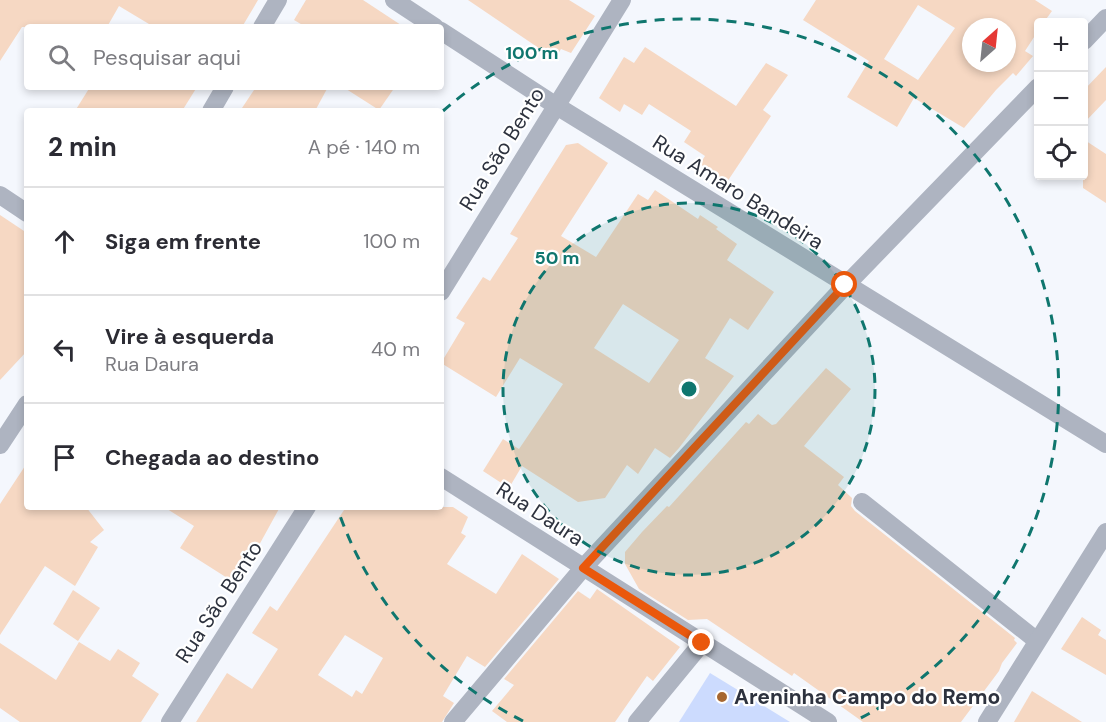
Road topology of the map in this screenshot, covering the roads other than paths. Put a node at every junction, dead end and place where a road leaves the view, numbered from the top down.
1 (278, 0) edge
2 (394, 0) edge
3 (622, 0) edge
4 (1106, 18) edge
5 (264, 24) edge
6 (430, 24) edge
7 (444, 33) edge
8 (1088, 36) edge
9 (223, 90) edge
10 (1034, 91) edge
11 (555, 105) junction
12 (213, 108) edge
13 (0, 195) edge
14 (24, 211) edge
15 (845, 285) junction
16 (444, 287) edge
17 (24, 409) edge
18 (1106, 444) edge
19 (0, 445) edge
20 (444, 479) edge
21 (862, 502) dead end
22 (305, 510) edge
23 (1106, 532) edge
24 (583, 568) junction
25 (1036, 639) junction
26 (702, 643) junction
27 (170, 722) edge
28 (453, 722) edge
29 (636, 722) edge
30 (828, 722) edge
31 (987, 722) edge

1 - 5 street
2 - 6 street
3 - 11 street, Rua São Bento
4 - 8 street
7 - 11 street, Rua Amaro Bandeira
9 - 12 street
10 - 15 street
11 - 15 street, Rua Amaro Bandeira
11 - 16 street, Rua São Bento
13 - 14 street
15 - 18 street, Rua Amaro Bandeira
15 - 24 street
17 - 19 street
20 - 24 street, Rua Daura
21 - 25 street
22 - 27 street, Rua São Bento
23 - 25 street
24 - 26 street, Rua Daura
24 - 28 street
25 - 31 street
26 - 29 street
26 - 30 street, Rua Daura

